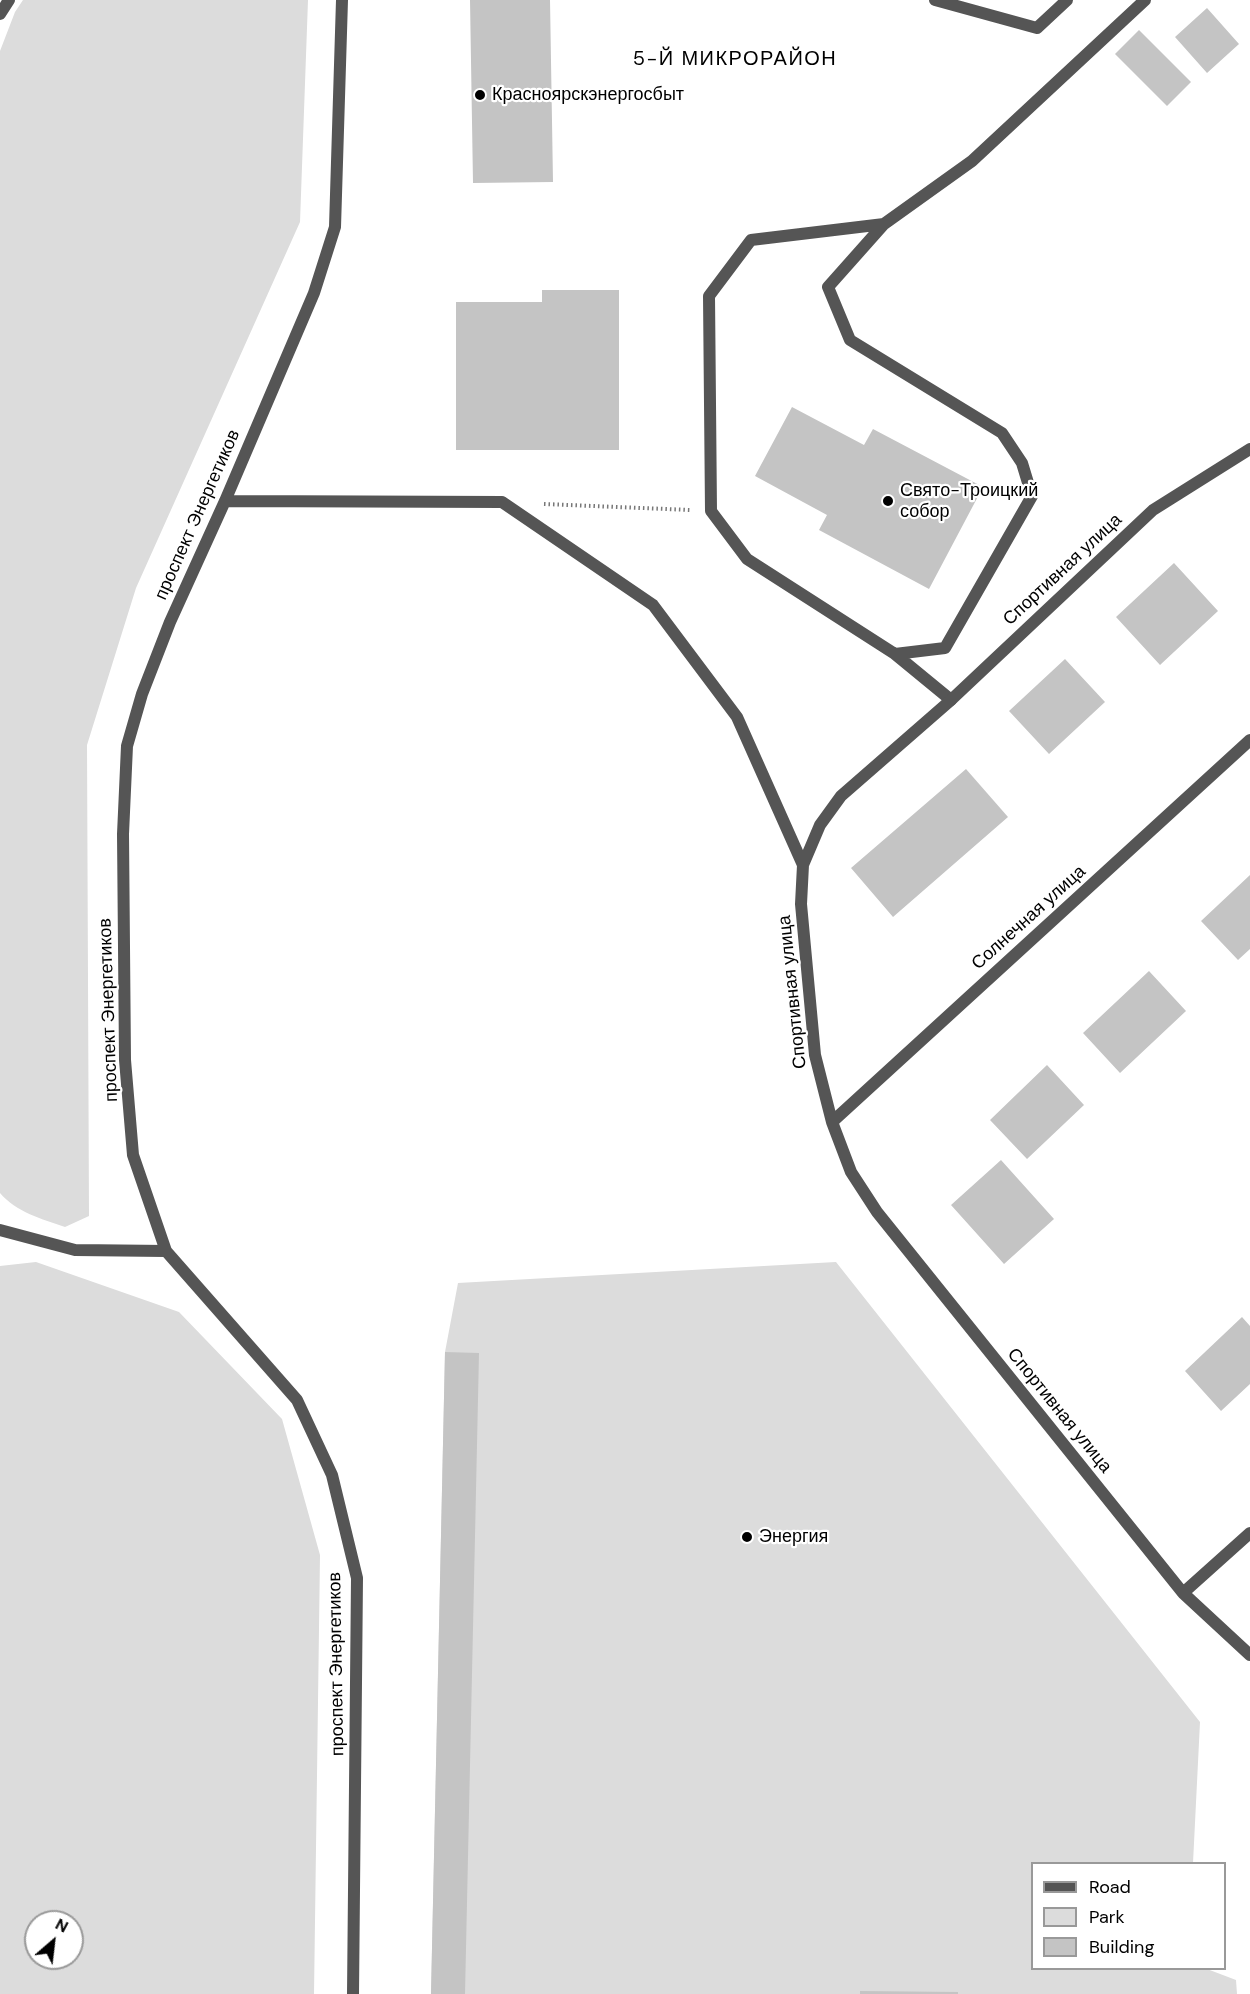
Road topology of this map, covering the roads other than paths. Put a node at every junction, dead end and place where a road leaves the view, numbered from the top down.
1 (9, 0) edge
2 (342, 0) edge
3 (935, 0) edge
4 (1067, 0) edge
5 (1145, 0) edge
6 (0, 14) edge
7 (884, 224) junction
8 (1250, 449) edge
9 (225, 501) junction
10 (894, 654) junction
11 (951, 700) junction
12 (1250, 740) edge
13 (803, 866) junction
14 (832, 1122) junction
15 (0, 1230) edge
16 (166, 1251) junction
17 (1250, 1533) edge
18 (1183, 1593) junction
19 (1250, 1655) edge
20 (353, 1994) edge

1 - 6 street
2 - 9 street, проспект Энергетиков
3 - 4 street
5 - 7 street
7 - 10 street
7 - 10 street
8 - 11 street, Спортивная улица
9 - 13 street
9 - 16 street, проспект Энергетиков
10 - 11 street
11 - 13 street, Спортивная улица
12 - 14 street, Солнечная улица
13 - 14 street, Спортивная улица
14 - 18 street, Спортивная улица
15 - 16 street
16 - 20 street, проспект Энергетиков
17 - 18 street
18 - 19 street, Спортивная улица

